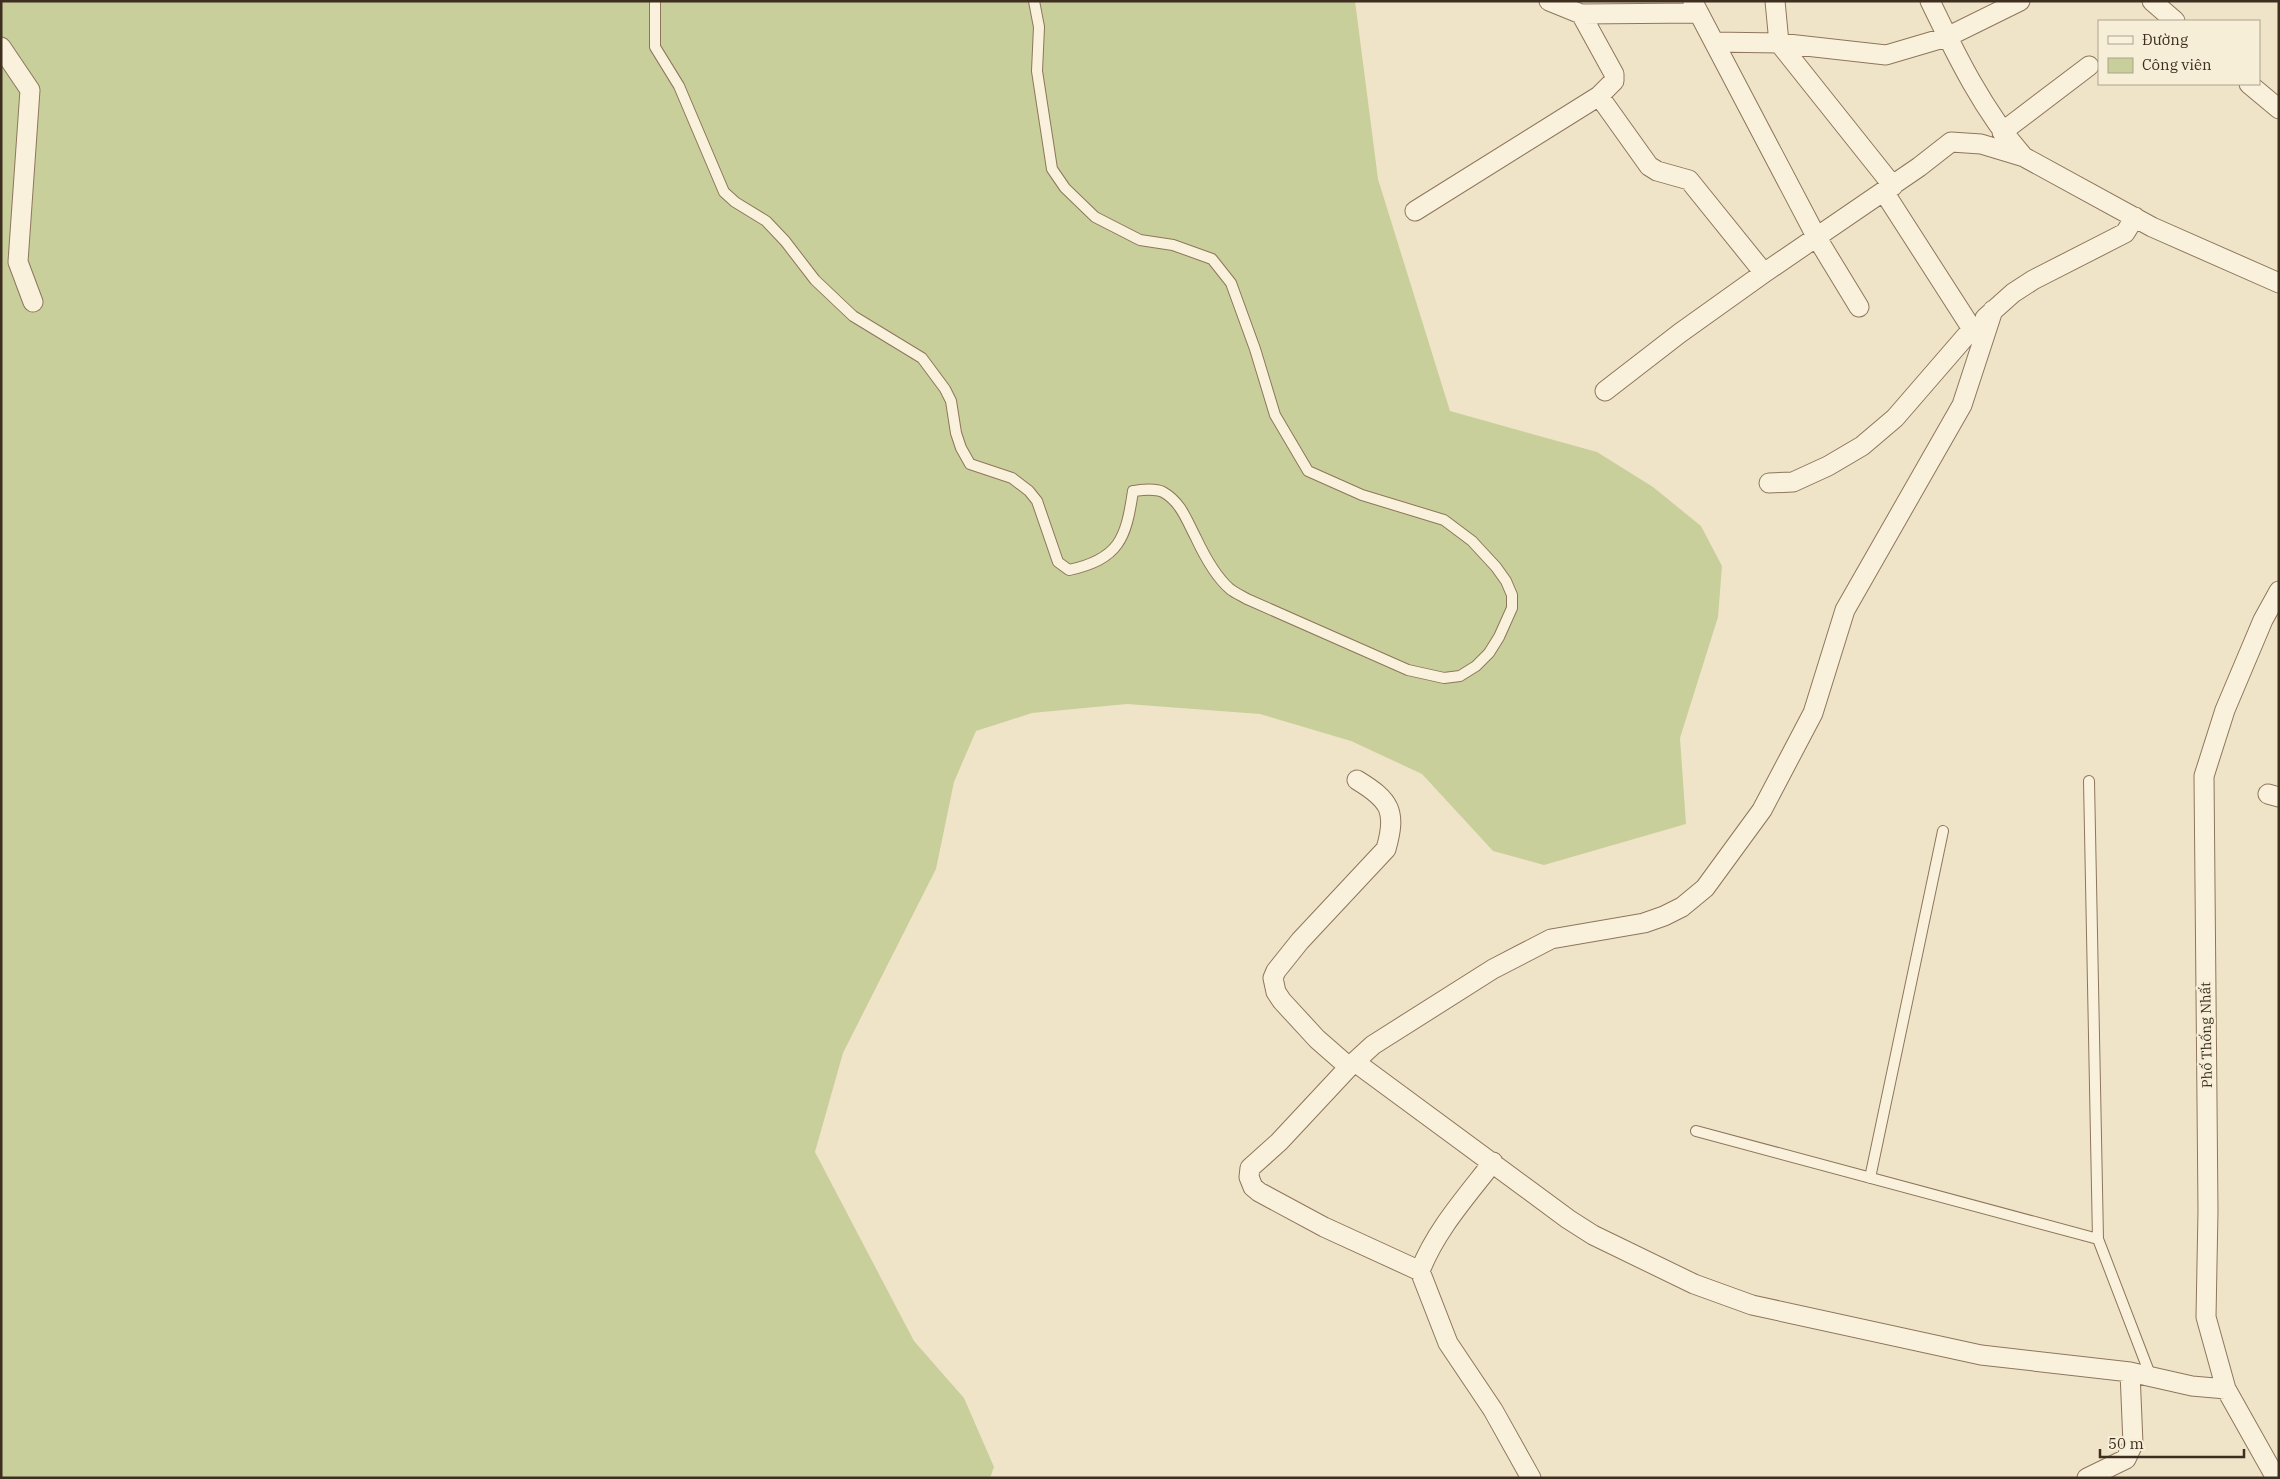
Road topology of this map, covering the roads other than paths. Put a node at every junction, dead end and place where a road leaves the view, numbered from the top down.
1 (655, 1) edge
2 (1034, 1) edge
3 (1549, 1) edge
4 (1775, 1) edge
5 (1930, 1) edge
6 (2020, 1) edge
7 (2152, 1) edge
8 (1696, 7) edge
9 (2175, 20) edge
10 (1585, 24) junction
11 (1947, 37) junction
12 (1714, 42) junction
13 (1779, 43) junction
14 (1, 47) edge
15 (2090, 66) dead end
16 (2250, 85) edge
17 (1599, 96) junction
18 (2279, 109) edge
19 (2002, 132) junction
20 (2024, 157) junction
21 (1888, 189) junction
22 (1416, 211) dead end
23 (2135, 217) junction
24 (1817, 238) junction
25 (1764, 273) junction
26 (2279, 283) edge
27 (33, 302) dead end
28 (1858, 308) dead end
29 (1993, 310) junction
30 (1972, 329) junction
31 (1605, 391) dead end
32 (1769, 484) dead end
33 (2277, 595) edge
34 (1357, 780) dead end
35 (2089, 781) dead end
36 (1942, 831) dead end
37 (1352, 1064) junction
38 (1696, 1131) dead end
39 (1493, 1162) junction
40 (1870, 1178) junction
41 (2098, 1239) junction
42 (1420, 1271) junction
43 (2130, 1372) junction
44 (2151, 1377) junction
45 (2226, 1389) junction
46 (1531, 1478) edge
47 (2087, 1478) edge
48 (2276, 1478) edge

1 - 2 lane
3 - 10 street
4 - 13 street
5 - 11 street
6 - 11 street
7 - 9 street
8 - 10 street
8 - 12 street
10 - 17 street
11 - 13 street
11 - 19 street
12 - 13 street
12 - 24 street
13 - 21 street
14 - 27 street
15 - 19 street
16 - 18 street
17 - 22 street
17 - 25 street
19 - 20 street
20 - 21 street
20 - 23 street
21 - 24 street
21 - 30 street
23 - 26 street
23 - 29 street
24 - 25 street
24 - 28 street
25 - 31 street
29 - 30 street
29 - 37 street
30 - 32 street
33 - 45 street, Phố Thống Nhất
34 - 37 street
35 - 41 lane
36 - 40 lane
37 - 39 street
37 - 42 street
38 - 40 lane
39 - 42 street
39 - 43 street
40 - 41 lane
41 - 44 lane
42 - 46 street
43 - 44 street
43 - 47 street
44 - 45 street
45 - 48 street, Phố Thống Nhất

